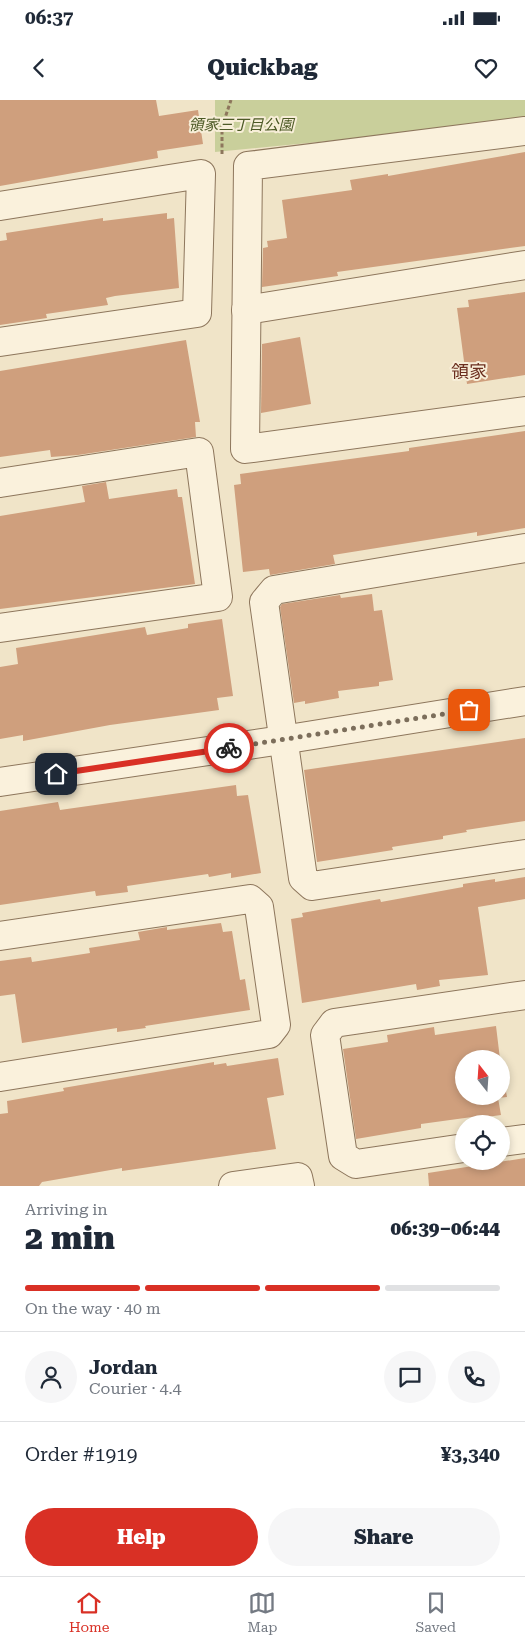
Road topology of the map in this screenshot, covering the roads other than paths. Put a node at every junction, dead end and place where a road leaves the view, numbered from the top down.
1 (525, 131) edge
2 (0, 206) edge
3 (525, 265) edge
4 (246, 310) junction
5 (0, 342) edge
6 (525, 411) edge
7 (0, 482) edge
8 (525, 548) edge
9 (0, 628) edge
10 (525, 702) edge
11 (282, 740) junction
12 (0, 782) edge
13 (525, 854) edge
14 (0, 936) edge
15 (525, 995) edge
16 (0, 1077) edge
17 (525, 1139) edge
18 (510, 1141) edge
19 (455, 1149) edge
20 (233, 1186) edge
21 (300, 1186) edge

1 - 4 street
2 - 5 street
3 - 4 street
4 - 6 street
7 - 9 street
8 - 11 street
10 - 11 street
11 - 12 street
11 - 13 street
14 - 16 street
15 - 19 street
17 - 18 street
20 - 21 street

